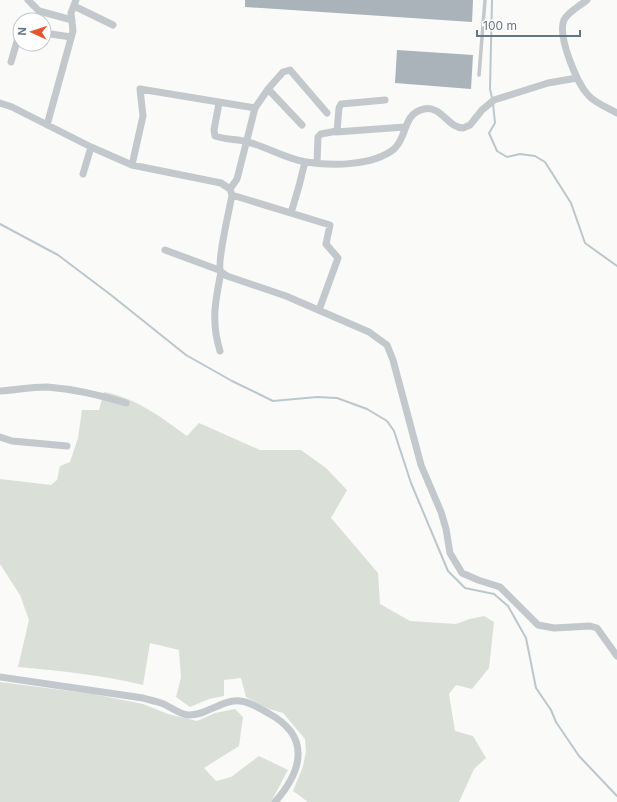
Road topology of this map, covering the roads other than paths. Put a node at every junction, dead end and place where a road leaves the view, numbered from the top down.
1 (28, 0) edge
2 (485, 0) edge
3 (587, 0) edge
4 (75, 3) edge
5 (72, 20) junction
6 (113, 25) dead end
7 (52, 33) edge
8 (71, 37) junction
9 (14, 52) edge
10 (11, 62) dead end
11 (479, 74) dead end
12 (577, 78) junction
13 (268, 89) junction
14 (385, 100) dead end
15 (0, 103) edge
16 (218, 103) junction
17 (255, 108) junction
18 (327, 113) dead end
19 (617, 113) edge
20 (47, 125) junction
21 (302, 125) dead end
22 (405, 127) junction
23 (336, 132) junction
24 (247, 142) junction
25 (91, 148) junction
26 (304, 162) junction
27 (317, 162) junction
28 (132, 165) junction
29 (83, 174) dead end
30 (231, 192) junction
31 (291, 213) junction
32 (165, 250) dead end
33 (220, 271) junction
34 (318, 310) junction
35 (220, 351) dead end
36 (0, 391) edge
37 (126, 403) dead end
38 (0, 437) edge
39 (67, 446) dead end
40 (617, 656) edge
41 (0, 677) edge
42 (274, 802) edge

1 - 5 street
2 - 11 lane
3 - 12 street
4 - 5 street
4 - 6 street
5 - 8 street
7 - 8 street
8 - 20 street
9 - 10 street
12 - 19 street
12 - 22 street
13 - 17 street
13 - 18 street
13 - 21 street
14 - 23 street
15 - 20 street
16 - 17 street
16 - 24 street
16 - 28 street
17 - 24 street
20 - 25 street
22 - 23 street
22 - 27 street
23 - 27 street
24 - 26 street
24 - 30 street
25 - 28 street
25 - 29 street
26 - 27 street
26 - 31 street
28 - 30 street
30 - 31 street
30 - 33 street
31 - 34 street
32 - 33 street
33 - 34 street
33 - 35 street
34 - 40 street
36 - 37 street
38 - 39 street
41 - 42 street

